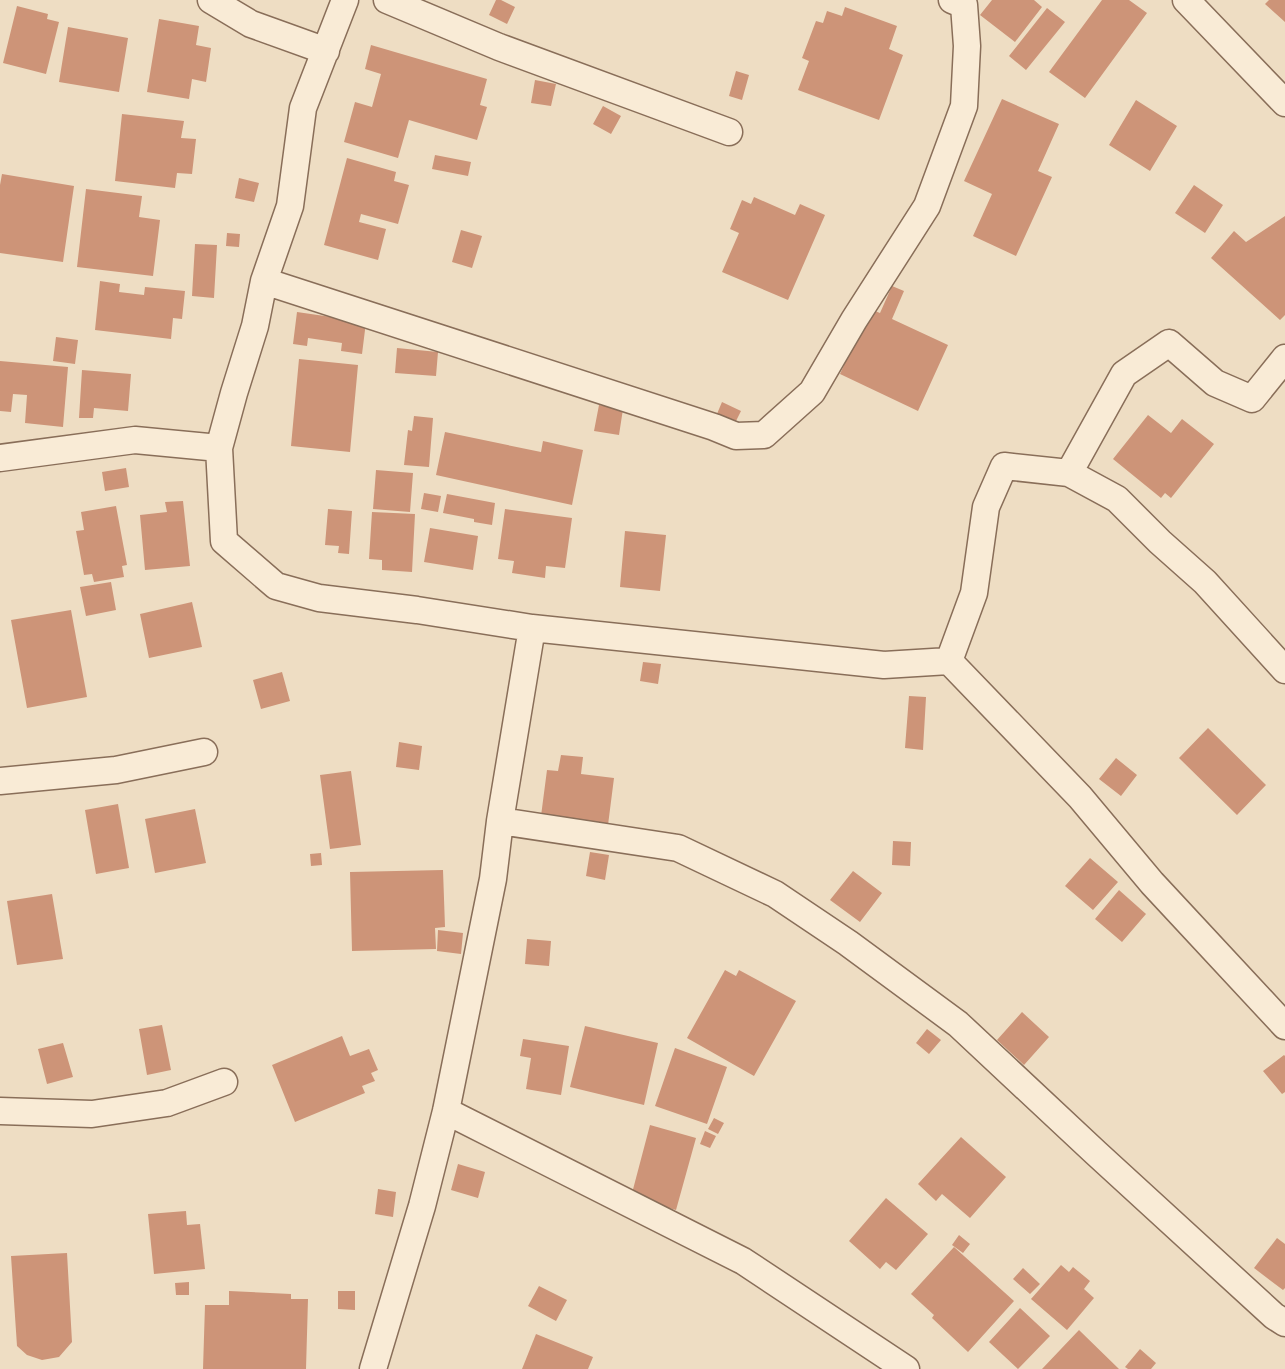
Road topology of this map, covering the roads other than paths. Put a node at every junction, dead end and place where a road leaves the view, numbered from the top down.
1 (212, 0) edge
2 (345, 0) edge
3 (386, 0) edge
4 (952, 0) edge
5 (1186, 0) edge
6 (326, 51) junction
7 (1285, 103) edge
8 (730, 132) dead end
9 (264, 281) junction
10 (1285, 358) edge
11 (219, 448) junction
12 (0, 458) edge
13 (1069, 473) junction
14 (532, 628) junction
15 (949, 661) junction
16 (1285, 670) edge
17 (204, 752) dead end
18 (0, 782) edge
19 (500, 821) junction
20 (1285, 1026) edge
21 (224, 1082) dead end
22 (0, 1111) edge
23 (446, 1111) junction
24 (1285, 1323) edge
25 (373, 1369) edge
26 (906, 1369) edge

1 - 6 street
2 - 6 street
3 - 8 street
4 - 9 street
5 - 7 street
6 - 9 street
9 - 11 street
10 - 13 street
11 - 12 street
11 - 14 street
13 - 15 street
13 - 16 street
14 - 15 street
14 - 19 street
15 - 20 street
17 - 18 street
19 - 23 street
19 - 24 street
21 - 22 street
23 - 25 street
23 - 26 street

